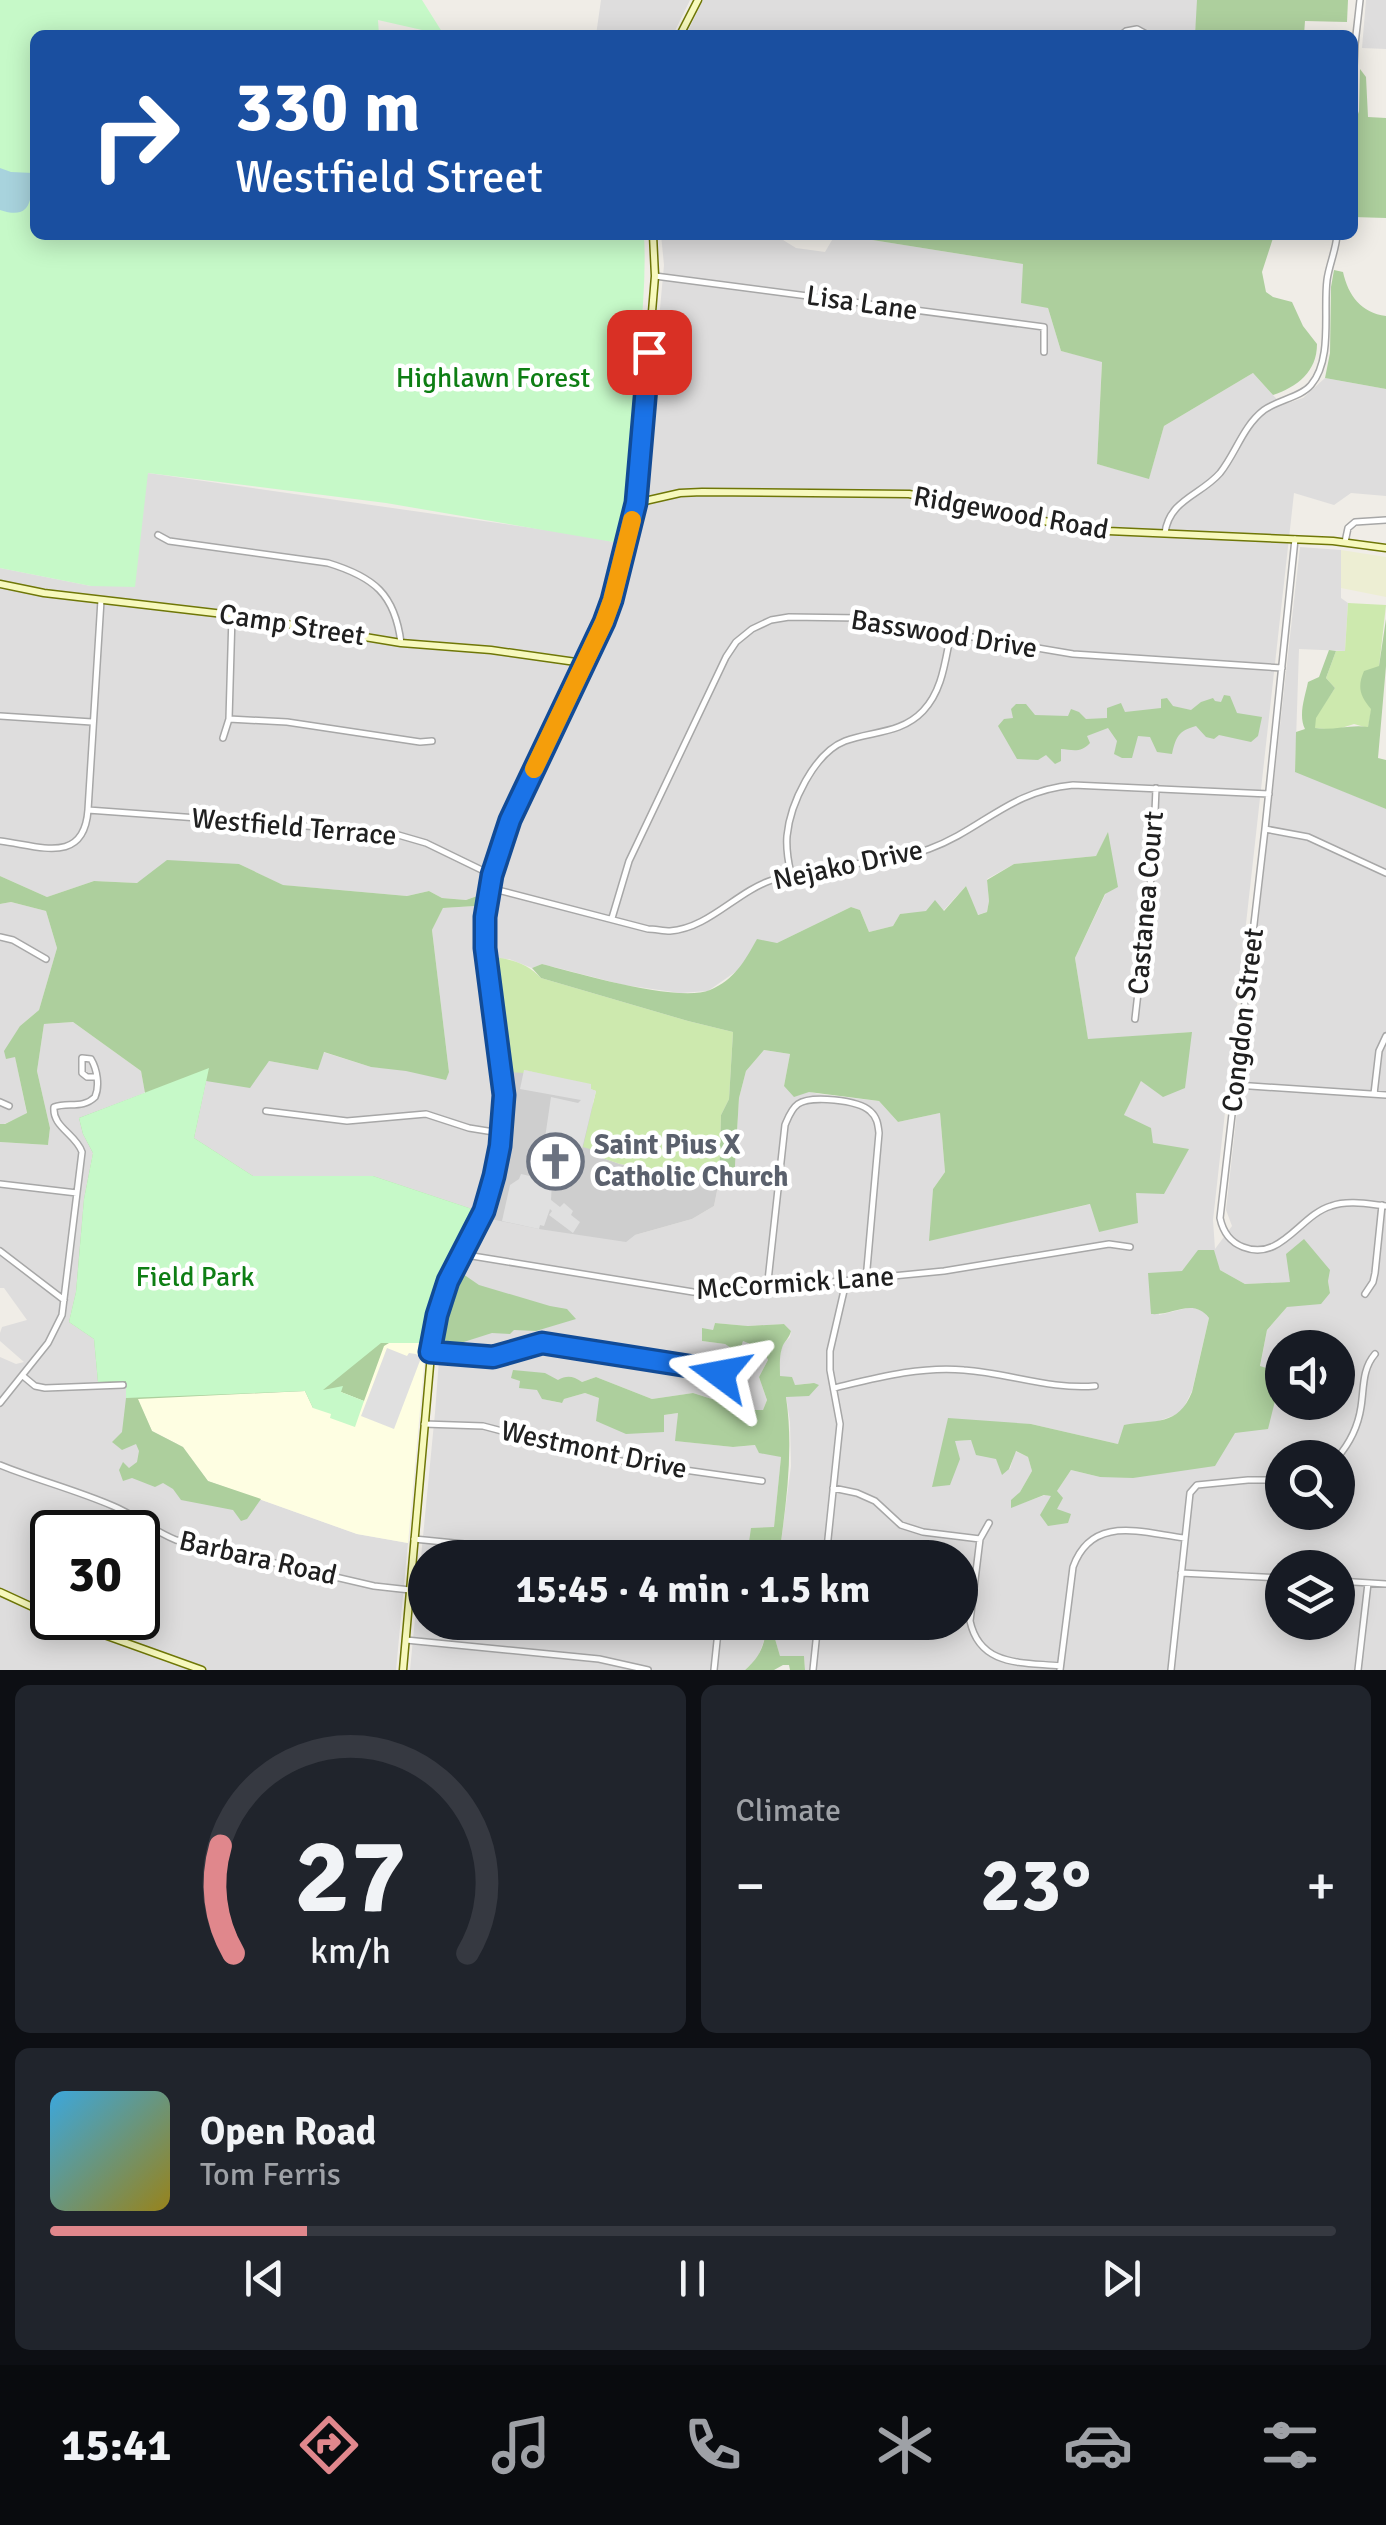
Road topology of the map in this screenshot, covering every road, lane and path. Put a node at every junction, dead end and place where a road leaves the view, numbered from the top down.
1 (698, 0) edge
2 (1360, 0) edge
3 (683, 30) edge
4 (1357, 30) edge
5 (653, 240) edge
6 (1337, 240) edge
7 (655, 276) junction
8 (1044, 352) dead end
9 (636, 503) junction
10 (1386, 520) edge
11 (1165, 534) junction
12 (158, 535) dead end
13 (1295, 539) junction
14 (1345, 542) junction
15 (1386, 548) edge
16 (0, 584) edge
17 (102, 600) junction
18 (232, 615) junction
19 (951, 632) junction
20 (401, 642) junction
21 (584, 663) junction
22 (1282, 668) junction
23 (0, 716) edge
24 (229, 718) junction
25 (92, 722) junction
26 (223, 738) dead end
27 (432, 741) dead end
28 (1156, 788) junction
29 (1269, 794) junction
30 (88, 810) junction
31 (1265, 830) junction
32 (0, 841) edge
33 (1386, 873) edge
34 (790, 874) junction
35 (492, 875) junction
36 (490, 888) junction
37 (612, 918) junction
38 (0, 937) edge
39 (46, 959) dead end
40 (1135, 1019) dead end
41 (1386, 1036) edge
42 (96, 1077) dead end
43 (1236, 1085) junction
44 (1374, 1094) junction
45 (1386, 1095) edge
46 (0, 1102) edge
47 (8, 1106) dead end
48 (266, 1112) dead end
49 (500, 1133) junction
50 (0, 1184) edge
51 (78, 1193) junction
52 (1384, 1206) edge
53 (1130, 1247) dead end
54 (0, 1252) edge
55 (460, 1254) junction
56 (866, 1280) junction
57 (846, 1282) junction
58 (767, 1290) junction
59 (1365, 1294) dead end
60 (64, 1300) junction
61 (430, 1352) junction
62 (1375, 1354) dead end
63 (720, 1371) junction
64 (23, 1376) junction
65 (123, 1384) dead end
66 (1095, 1386) dead end
67 (834, 1388) junction
68 (0, 1403) edge
69 (424, 1424) junction
70 (1349, 1440) edge
71 (0, 1464) edge
72 (1265, 1480) edge
73 (762, 1481) dead end
74 (833, 1488) junction
75 (990, 1523) dead end
76 (1185, 1538) junction
77 (414, 1539) joint
78 (424, 1540) edge
79 (828, 1540) edge
80 (980, 1540) junction
81 (1182, 1573) junction
82 (1265, 1577) edge
83 (1355, 1582) edge
84 (1368, 1583) junction
85 (1386, 1584) edge
86 (408, 1590) edge
87 (0, 1592) edge
88 (30, 1606) edge
89 (408, 1615) edge
90 (118, 1640) edge
91 (406, 1640) junction
92 (717, 1640) edge
93 (816, 1640) edge
94 (1060, 1668) edge
95 (202, 1670) edge
96 (403, 1670) edge
97 (648, 1670) edge
98 (714, 1670) edge
99 (813, 1670) edge
100 (1171, 1670) edge
101 (1358, 1670) edge

1 - 3 main road
2 - 4 street
5 - 7 main road
6 - 11 street
7 - 8 street, Lisa Lane
7 - 9 main road
9 - 11 main road, Ridgewood Road
9 - 21 main road
10 - 14 street
11 - 13 main road, Ridgewood Road
12 - 20 street
13 - 14 main road, Ridgewood Road
13 - 22 street, Congdon Street
14 - 15 main road, Ridgewood Road
16 - 17 main road, Camp Street
17 - 18 main road, Camp Street
17 - 25 street
18 - 20 main road, Camp Street
18 - 24 street
19 - 22 street, Basswood Drive
19 - 34 street
19 - 37 street, Basswood Drive
20 - 21 main road, Camp Street
21 - 35 main road
22 - 29 street, Congdon Street
23 - 25 street
24 - 26 street
24 - 27 street
25 - 30 street
28 - 29 street, Nejako Drive
28 - 34 street, Nejako Drive
28 - 40 street, Castanea Court
29 - 31 street, Congdon Street
30 - 32 street
30 - 35 street, Westfield Terrace
31 - 33 street
31 - 43 street, Congdon Street
34 - 37 street, Nejako Drive
35 - 36 main road
36 - 37 street, Nejako Drive
36 - 49 main road
38 - 39 street
41 - 44 street
42 - 51 street
43 - 44 street
43 - 52 street, Congdon Street
44 - 45 street
46 - 47 street
48 - 49 street
49 - 55 main road
50 - 51 street
51 - 60 street
52 - 59 street, Congdon Street
53 - 56 street, McCormick Lane
54 - 60 street
55 - 58 street, McCormick Lane
55 - 61 main road
56 - 57 street, McCormick Lane
56 - 58 street
57 - 58 street, McCormick Lane
57 - 67 street
60 - 64 street
61 - 63 street
61 - 69 main road
62 - 70 street
63 - 63 street
64 - 65 street
64 - 68 street
66 - 67 street
67 - 74 street
69 - 73 street, Westmont Drive
69 - 77 main road
71 - 86 street, Barbara Road
72 - 76 street
74 - 79 street
74 - 80 street
75 - 80 street
76 - 81 street
76 - 94 street
77 - 78 street
80 - 94 street
81 - 82 street
81 - 100 street
83 - 84 street
84 - 85 street
84 - 101 street
87 - 88 main road
89 - 91 main road
90 - 95 main road
91 - 96 main road
91 - 97 street
92 - 98 street
93 - 99 street

